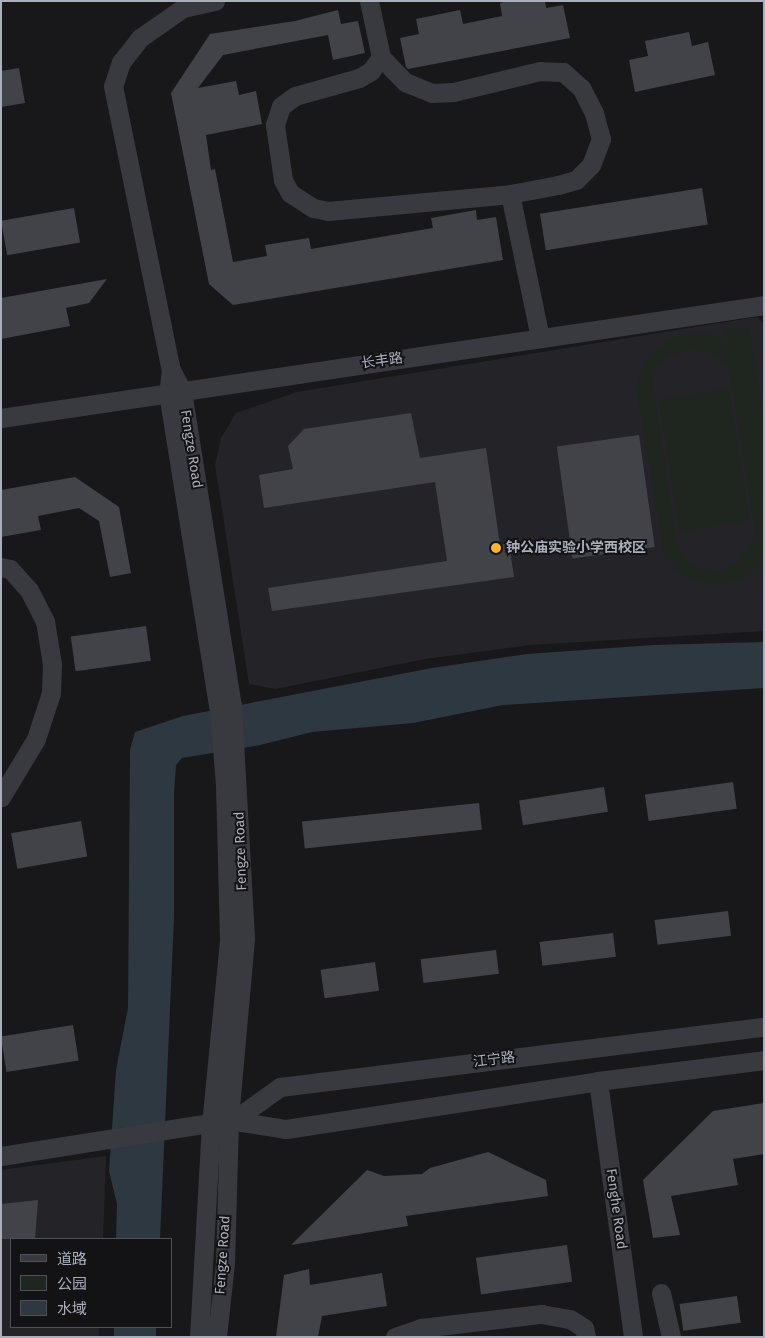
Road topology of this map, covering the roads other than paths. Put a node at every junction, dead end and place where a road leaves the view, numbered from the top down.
1 (215, 1) edge
2 (369, 1) edge
3 (381, 57) junction
4 (510, 194) junction
5 (764, 305) edge
6 (540, 338) junction
7 (175, 392) junction
8 (1, 418) edge
9 (1, 567) edge
10 (225, 707) junction
11 (1, 797) edge
12 (764, 1027) edge
13 (764, 1060) edge
14 (598, 1081) junction
15 (225, 1121) junction
16 (1, 1156) edge
17 (661, 1293) dead end
18 (199, 1337) edge
19 (217, 1337) edge
20 (395, 1337) edge
21 (586, 1337) edge
22 (633, 1337) edge
23 (671, 1337) edge

1 - 7 street, Fengze Road
2 - 3 street
3 - 4 street
3 - 4 street
4 - 6 street
5 - 6 street, 长丰路
6 - 7 street, 长丰路
7 - 8 street, 长丰路
7 - 10 street, Fengze Road
9 - 11 street
10 - 15 street, Fengze Road
10 - 15 street, Fengze Road
12 - 15 street, 江宁路
13 - 14 street
14 - 15 street
14 - 22 street, Fenghe Road
15 - 16 street
15 - 18 street, Fengze Road
15 - 19 street, Fengze Road
17 - 23 street
20 - 21 street

